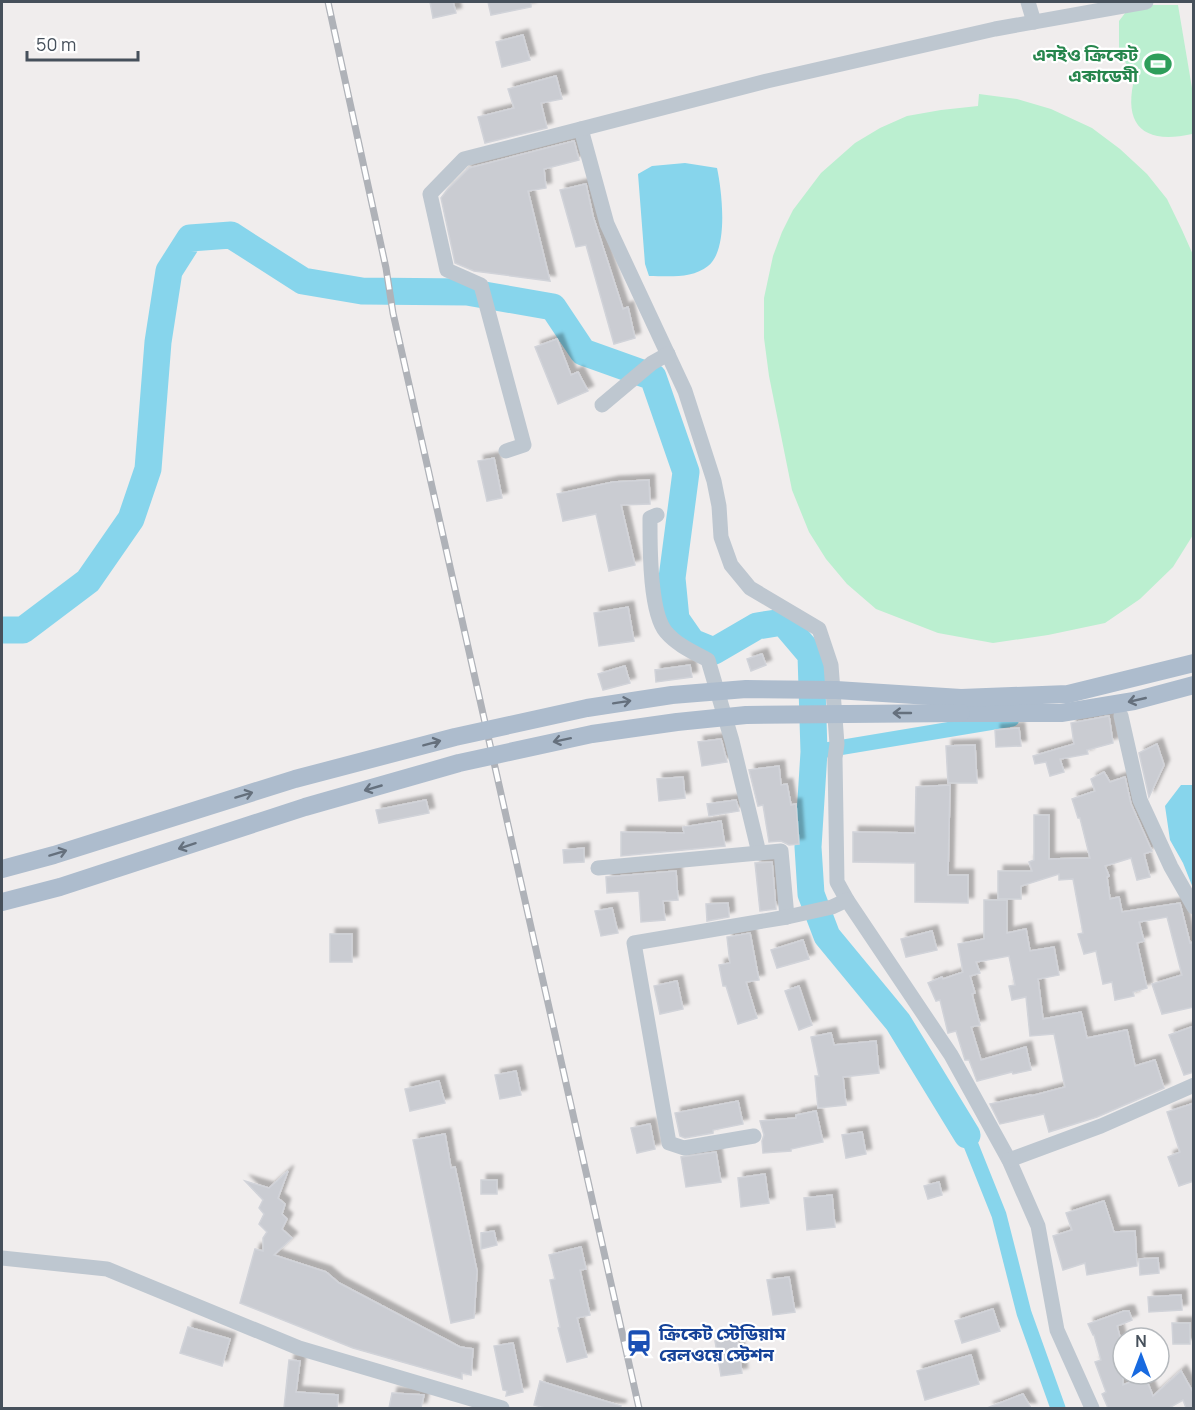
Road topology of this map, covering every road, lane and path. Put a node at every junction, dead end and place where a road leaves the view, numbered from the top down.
1 (1028, 2) edge
2 (1146, 2) edge
3 (1034, 22) junction
4 (581, 129) junction
5 (668, 354) junction
6 (602, 405) dead end
7 (506, 451) dead end
8 (657, 515) dead end
9 (1194, 663) edge
10 (1194, 685) edge
11 (1121, 716) dead end
12 (759, 853) junction
13 (598, 868) dead end
14 (2, 869) edge
15 (847, 900) junction
16 (2, 902) edge
17 (1194, 907) edge
18 (794, 915) junction
19 (1194, 1084) edge
20 (754, 1136) dead end
21 (1009, 1160) junction
22 (2, 1258) edge
23 (502, 1408) edge
24 (1092, 1408) edge

1 - 3 street
2 - 3 street
3 - 4 street
4 - 5 street
4 - 7 street
5 - 6 street
5 - 15 street
8 - 12 street
14 -> 9 main road, bridge
10 -> 16 main road, bridge
11 - 17 street
12 - 13 street
12 - 18 street
15 - 18 street
15 - 21 street
18 - 20 street
19 - 21 street
21 - 24 street
22 - 23 street

